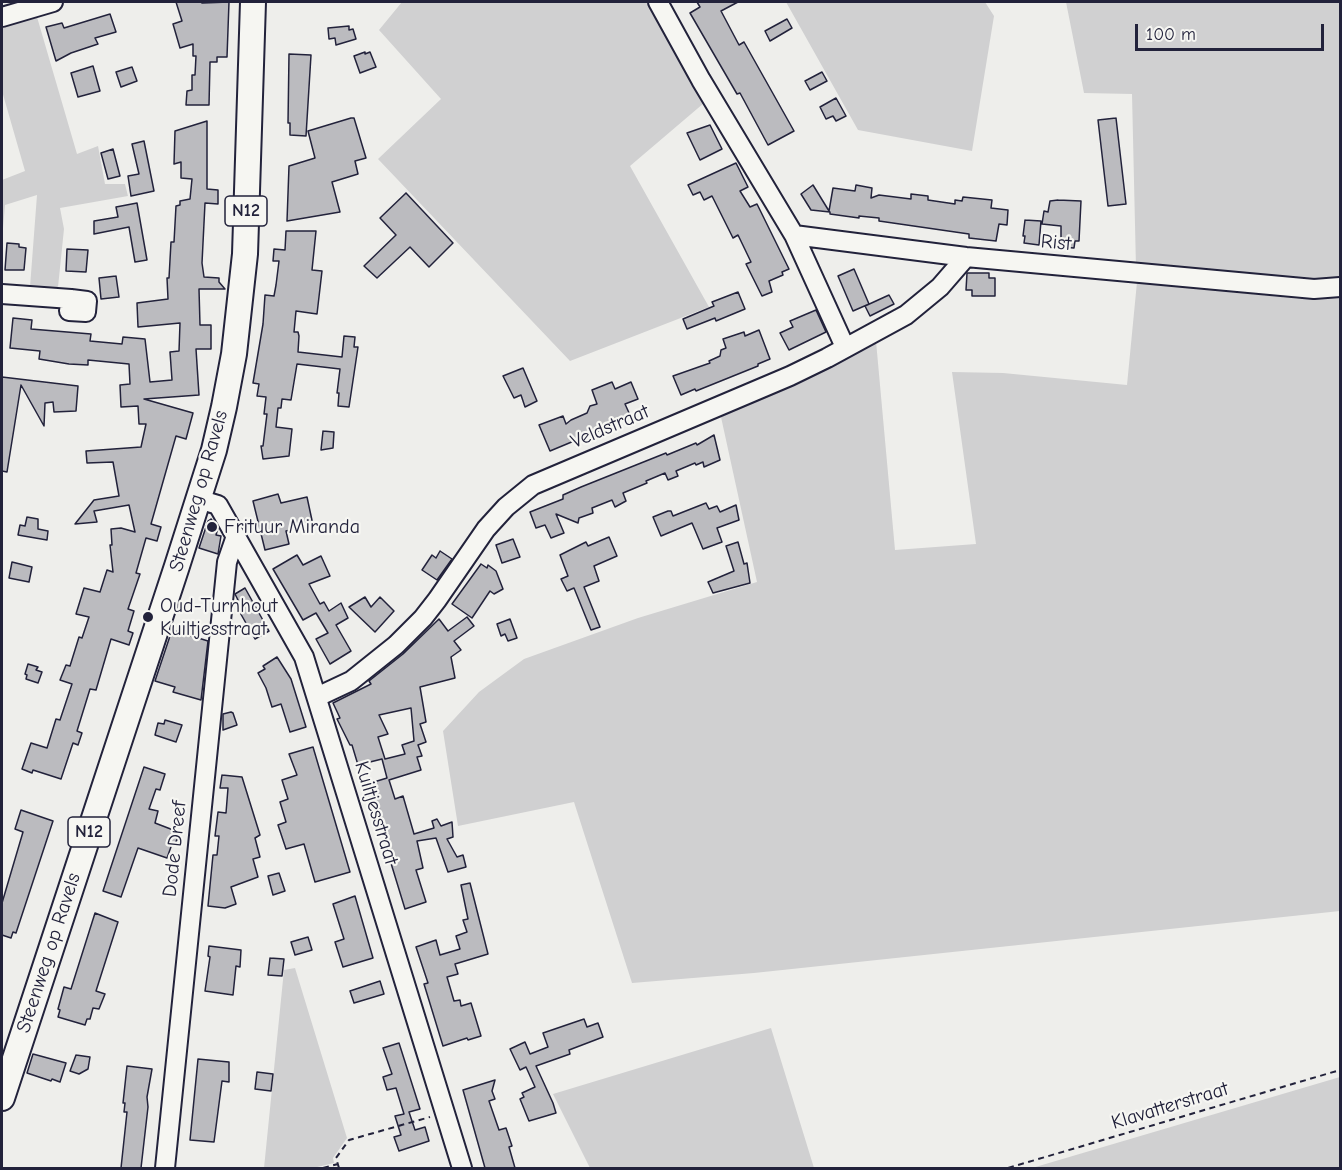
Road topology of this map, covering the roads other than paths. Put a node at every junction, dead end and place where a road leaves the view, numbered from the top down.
1 (53, 2) edge
2 (253, 2) edge
3 (658, 2) edge
4 (2, 17) edge
5 (794, 235) junction
6 (966, 257) junction
7 (1341, 287) edge
8 (2, 294) edge
9 (71, 299) dead end
10 (845, 347) junction
11 (198, 499) junction
12 (236, 536) junction
13 (317, 697) junction
14 (2, 1098) edge
15 (165, 1168) edge
16 (462, 1168) edge

1 - 4 street
2 - 11 main road, Steenweg op Ravels / N12
3 - 5 street
5 - 6 street, Rist
5 - 10 street
6 - 7 street, Rist
6 - 10 street, Veldstraat
8 - 9 street
10 - 13 street, Veldstraat
11 - 12 street, Kuiltjesstraat
11 - 14 main road, Steenweg op Ravels / N12
12 - 13 street, Kuiltjesstraat
12 - 15 street, Dode Dreef
13 - 16 street, Kuiltjesstraat

